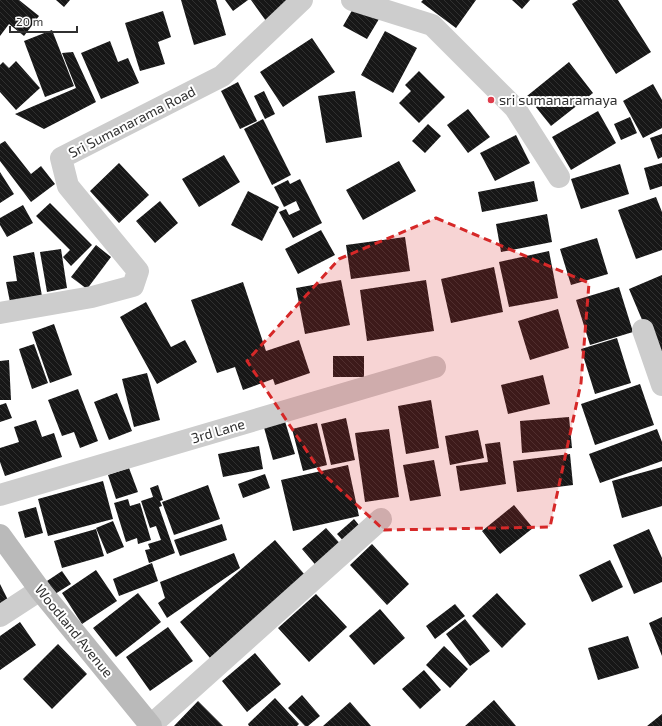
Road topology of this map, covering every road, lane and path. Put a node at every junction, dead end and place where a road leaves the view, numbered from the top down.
1 (302, 0) edge
2 (352, 0) edge
3 (559, 177) dead end
4 (0, 314) edge
5 (643, 330) dead end
6 (435, 367) dead end
7 (662, 385) edge
8 (0, 495) edge
9 (381, 519) dead end
10 (0, 535) edge
11 (40, 590) junction
12 (0, 616) edge
13 (151, 726) edge

1 - 4 street, Sri Sumanarama Road
2 - 3 street
5 - 7 street
6 - 8 street, 3rd Lane
9 - 13 street
10 - 11 street, Woodland Avenue
11 - 12 street
11 - 13 street, Woodland Avenue

